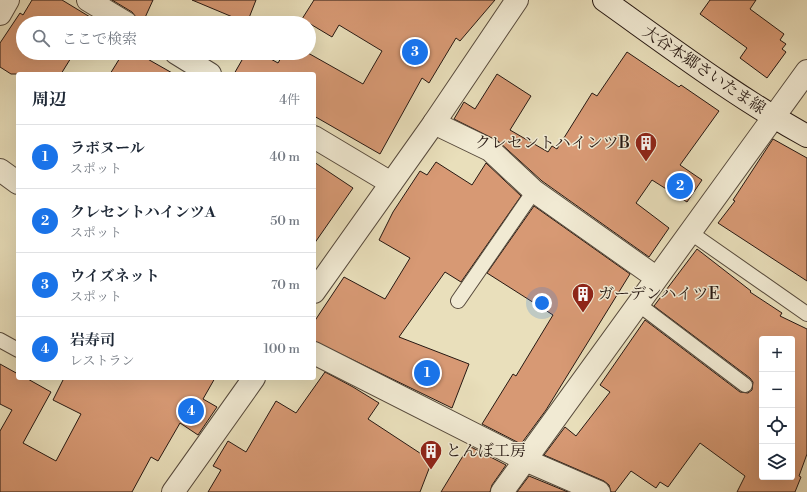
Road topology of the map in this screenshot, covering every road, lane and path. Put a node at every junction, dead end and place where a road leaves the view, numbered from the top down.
1 (8, 0) edge
2 (88, 0) edge
3 (518, 0) edge
4 (604, 0) edge
5 (0, 14) edge
6 (114, 16) edge
7 (187, 60) edge
8 (807, 71) edge
9 (207, 72) edge
10 (773, 117) junction
11 (434, 123) junction
12 (807, 136) edge
13 (316, 137) edge
14 (0, 170) edge
15 (16, 181) edge
16 (391, 183) junction
17 (534, 191) junction
18 (691, 232) junction
19 (657, 278) junction
20 (316, 289) edge
21 (458, 301) dead end
22 (638, 304) junction
23 (807, 314) edge
24 (0, 340) edge
25 (16, 349) edge
26 (316, 354) edge
27 (253, 380) edge
28 (745, 385) dead end
29 (525, 460) junction
30 (173, 492) edge
31 (502, 492) edge
32 (600, 492) edge

1 - 5 street
2 - 6 street
3 - 11 street
4 - 10 street, 大谷本郷さいたま線
7 - 9 street
8 - 10 street
10 - 12 street, 大谷本郷さいたま線
10 - 18 street
11 - 16 street
11 - 17 street
13 - 16 street
14 - 15 street
16 - 20 street
17 - 19 street
17 - 21 lane
18 - 19 street
18 - 23 lane
19 - 22 street
22 - 28 lane
22 - 29 street
24 - 25 lane
26 - 29 street
27 - 30 street
29 - 31 street
29 - 32 street

